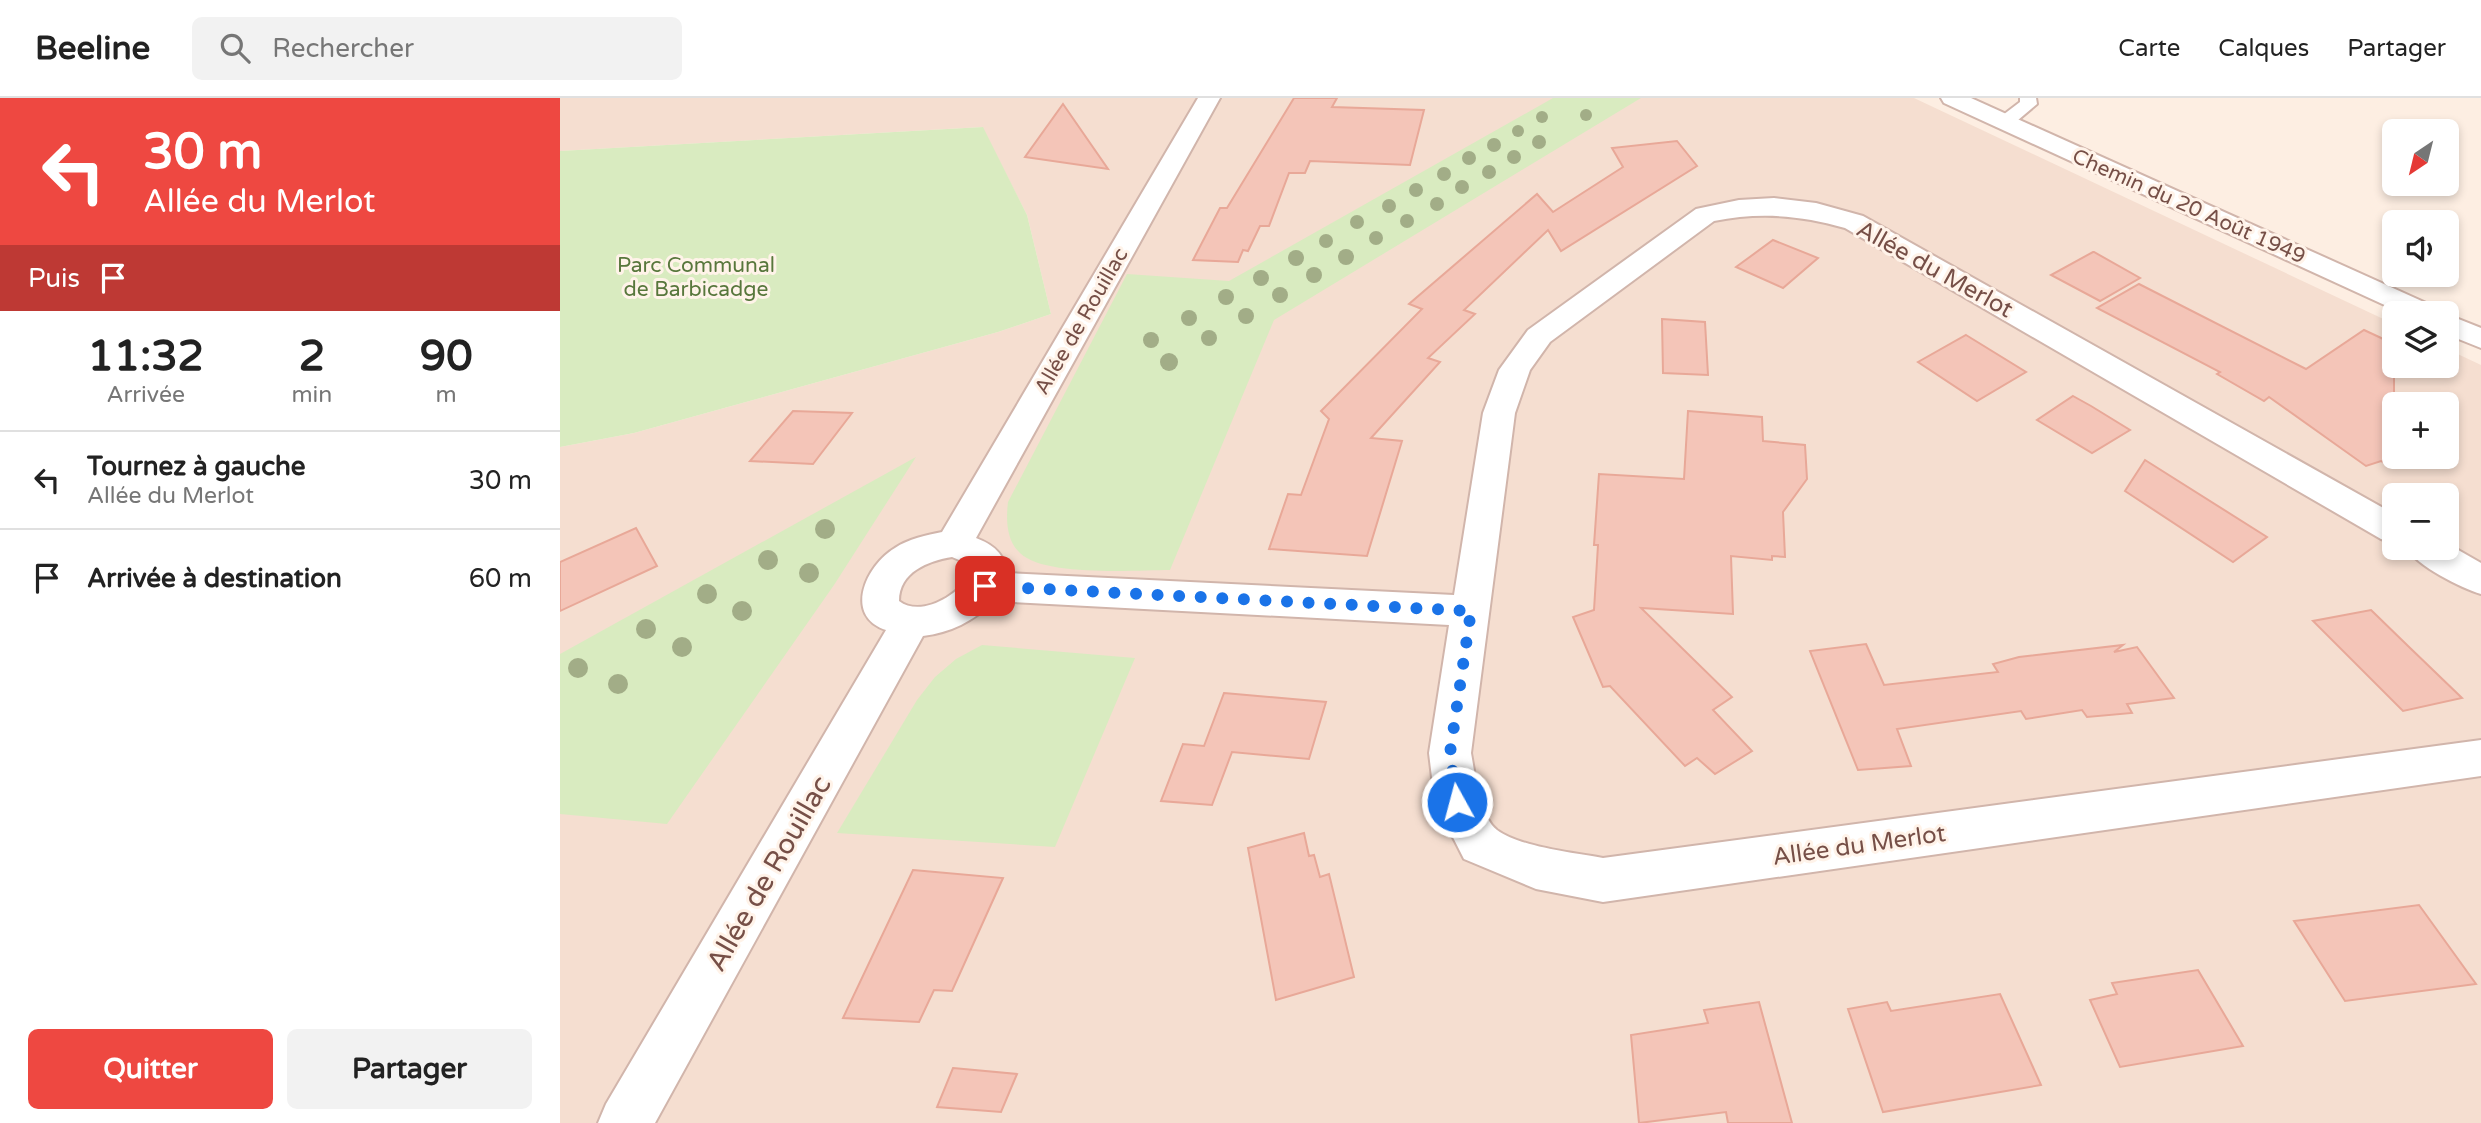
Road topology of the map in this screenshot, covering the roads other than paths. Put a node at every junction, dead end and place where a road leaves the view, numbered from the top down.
1 (1209, 98) edge
2 (1952, 98) edge
3 (2028, 98) edge
4 (2005, 122) junction
5 (2399, 301) edge
6 (2459, 329) edge
7 (2481, 338) edge
8 (2382, 523) edge
9 (954, 544) junction
10 (2446, 560) edge
11 (2481, 580) edge
12 (985, 586) junction
13 (1471, 611) junction
14 (911, 622) junction
15 (2481, 758) edge
16 (625, 1123) edge

1 - 9 street, Allée de Rouillac
2 - 4 street, Chemin du 20 Août 1949
3 - 4 lane
4 - 5 street, Chemin du 20 Août 1949
6 - 7 street
8 - 13 street, Allée du Merlot
9 - 12 street
9 - 14 street
10 - 11 street
12 - 13 street
12 - 14 street
13 - 15 street, Allée du Merlot
14 - 16 street, Allée de Rouillac

